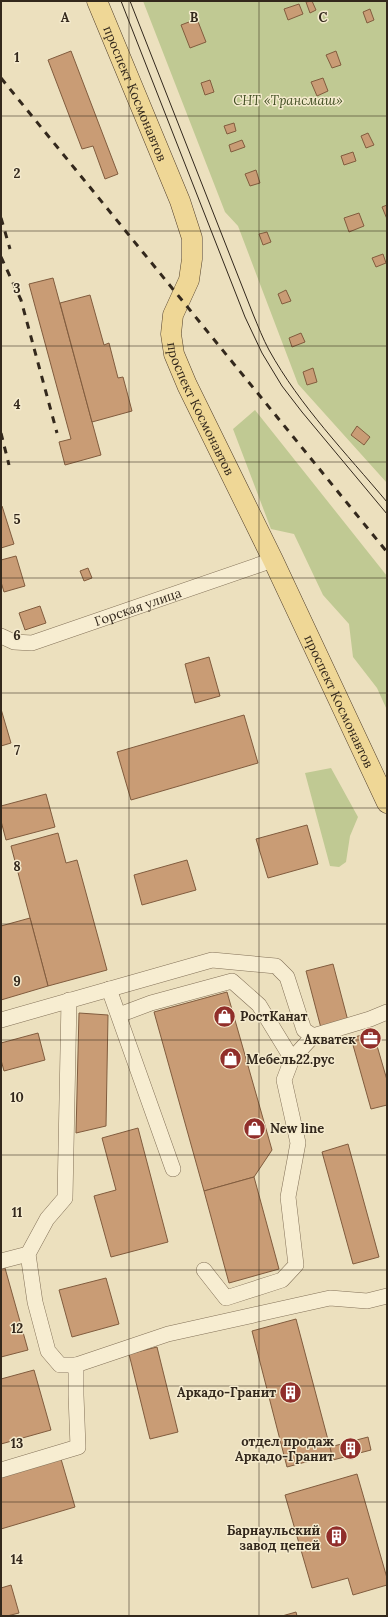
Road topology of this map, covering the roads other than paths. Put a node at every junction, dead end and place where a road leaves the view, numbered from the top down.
1 (98, 1) edge
2 (273, 560) junction
3 (1, 636) edge
4 (387, 803) edge
5 (109, 989) junction
6 (69, 1000) junction
7 (387, 1012) edge
8 (119, 1015) junction
9 (1, 1020) edge
10 (314, 1036) junction
11 (292, 1059) junction
12 (173, 1169) dead end
13 (28, 1254) junction
14 (1, 1261) edge
15 (204, 1270) dead end
16 (387, 1296) edge
17 (76, 1364) junction
18 (1, 1470) edge

1 - 2 main road, проспект Космонавтов
2 - 3 street, Горская улица
2 - 4 main road, проспект Космонавтов
5 - 6 street
5 - 8 street
5 - 10 street
6 - 9 street
6 - 13 street
7 - 10 street
8 - 11 street
8 - 12 street
10 - 11 street
11 - 15 street
13 - 14 street
13 - 17 street
16 - 17 street
17 - 18 street

